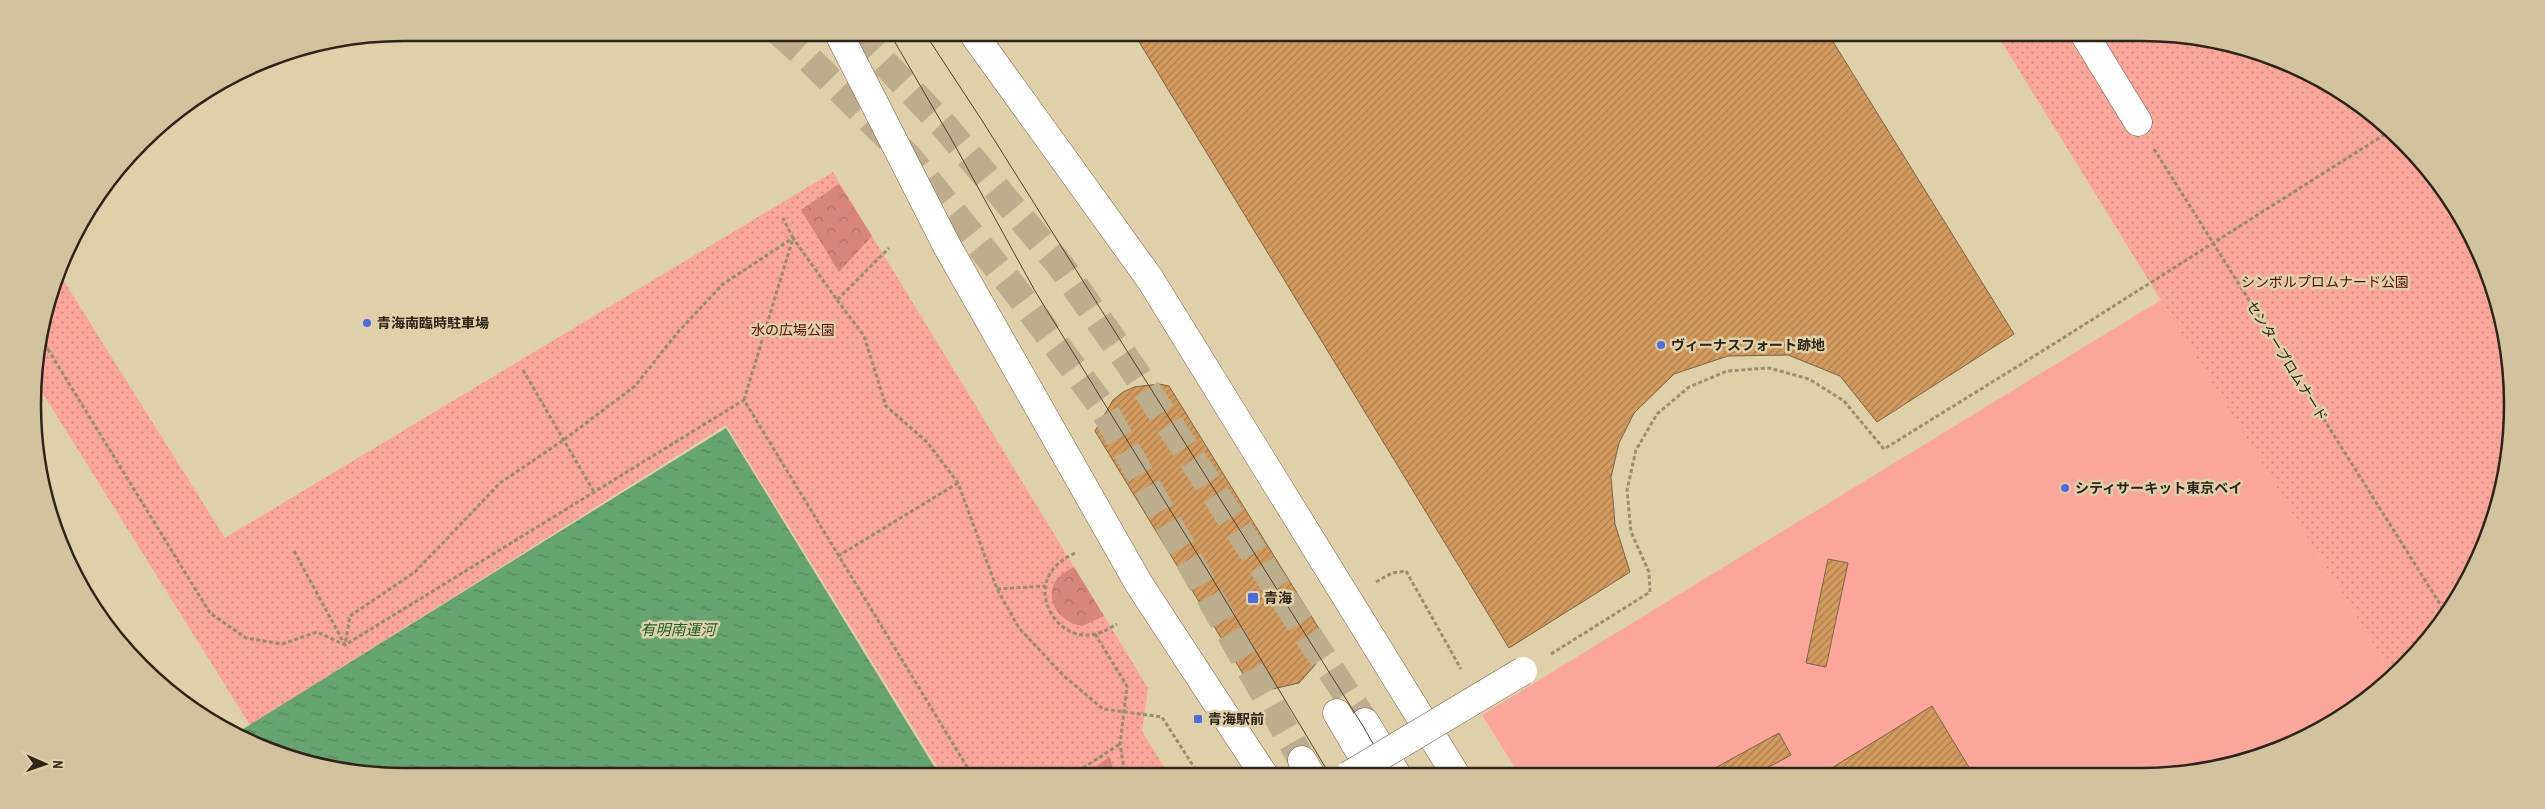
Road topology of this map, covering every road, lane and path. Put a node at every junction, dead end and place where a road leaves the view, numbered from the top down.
1 (843, 41) edge
2 (978, 41) edge
3 (2088, 41) edge
4 (2138, 122) joint
5 (2384, 135) edge
6 (783, 218) dead end
7 (793, 238) junction
8 (2212, 243) junction
9 (889, 248) dead end
10 (837, 300) junction
11 (46, 346) edge
12 (523, 370) dead end
13 (744, 400) junction
14 (565, 440) junction
15 (958, 483) junction
16 (594, 492) junction
17 (294, 551) dead end
18 (1075, 553) dead end
19 (838, 556) junction
20 (1376, 582) dead end
21 (1045, 586) junction
22 (996, 589) junction
23 (2442, 607) edge
24 (1117, 624) dead end
25 (1095, 634) junction
26 (345, 645) junction
27 (1522, 671) joint
28 (1477, 698) junction
29 (1124, 712) junction
30 (1337, 713) tunnel mouth
31 (1365, 722) tunnel mouth
32 (1120, 744) junction
33 (967, 768) edge
34 (1083, 768) edge
35 (1124, 768) edge
36 (1195, 768) edge
37 (1259, 768) edge
38 (1358, 768) edge
39 (1360, 768) edge
40 (1393, 768) edge
41 (1452, 768) edge

1 - 37 street
2 - 41 street
3 - 4 street
4 - 8 path, センタープロムナード
5 - 8 path
6 - 7 path
7 - 10 path
7 - 13 path
7 - 14 path
8 - 23 path, センタープロムナード
8 - 27 path
9 - 10 path
10 - 15 path
11 - 26 path
12 - 14 path
13 - 16 path
13 - 19 path
14 - 16 path
14 - 26 path
15 - 19 path
15 - 22 path
16 - 26 path
17 - 26 path
18 - 21 path
19 - 33 path
20 - 28 path
21 - 22 path
21 - 25 path
22 - 29 path
24 - 25 path
25 - 29 path
27 - 28 street, bridge
28 - 39 street, bridge
29 - 32 path
29 - 36 path
30 - 38 street
31 - 40 street
32 - 34 path
32 - 35 path

